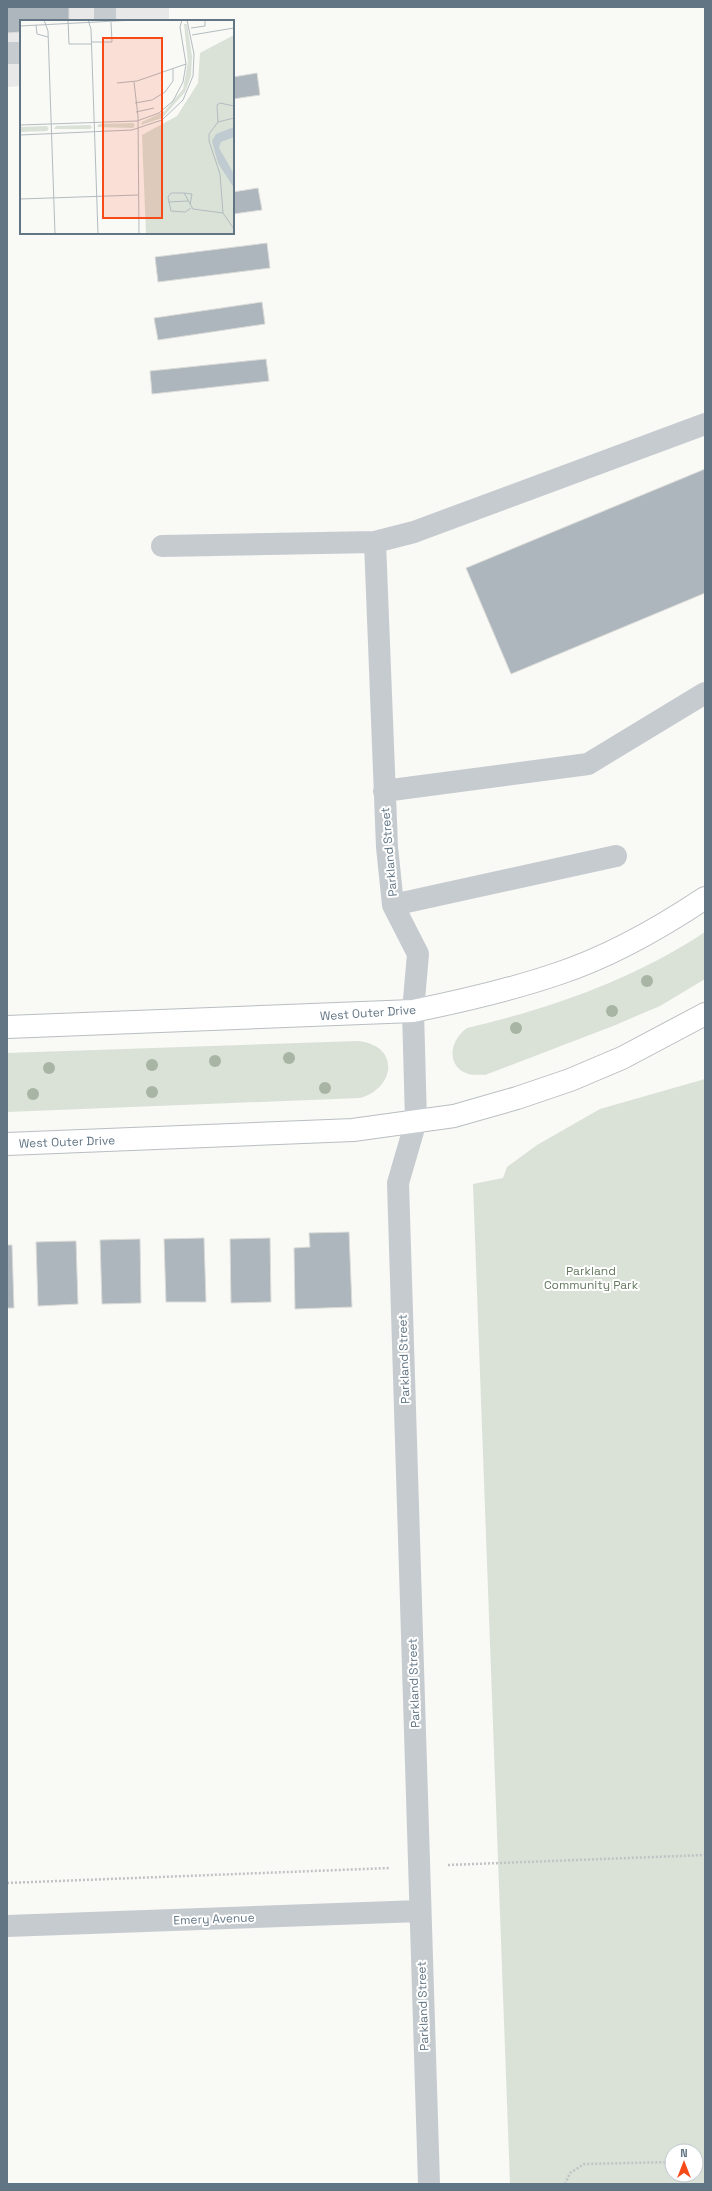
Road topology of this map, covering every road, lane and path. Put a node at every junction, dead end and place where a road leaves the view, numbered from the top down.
1 (105, 7) edge
2 (105, 20) edge
3 (7, 53) edge
4 (20, 53) edge
5 (705, 424) edge
6 (375, 542) junction
7 (162, 546) dead end
8 (705, 693) edge
9 (384, 791) junction
10 (616, 856) dead end
11 (705, 898) edge
12 (393, 905) junction
13 (413, 1011) junction
14 (705, 1014) edge
15 (7, 1027) edge
16 (416, 1121) junction
17 (7, 1144) edge
18 (705, 1855) edge
19 (441, 1865) dead end
20 (392, 1868) dead end
21 (7, 1883) edge
22 (420, 1911) junction
23 (7, 1926) edge
24 (664, 2162) edge
25 (429, 2184) edge
26 (565, 2184) edge

1 - 2 street
3 - 4 street
5 - 6 street
6 - 7 street
6 - 9 street, Parkland Street
8 - 9 street
9 - 12 street, Parkland Street
10 - 12 street
11 - 13 main road, West Outer Drive
12 - 13 street, Parkland Street
13 - 15 main road, West Outer Drive
13 - 16 street, Parkland Street
14 - 16 main road, West Outer Drive
16 - 17 main road, West Outer Drive
16 - 22 street, Parkland Street
18 - 19 path
20 - 21 path
22 - 23 street, Emery Avenue
22 - 25 street, Parkland Street
24 - 26 path

